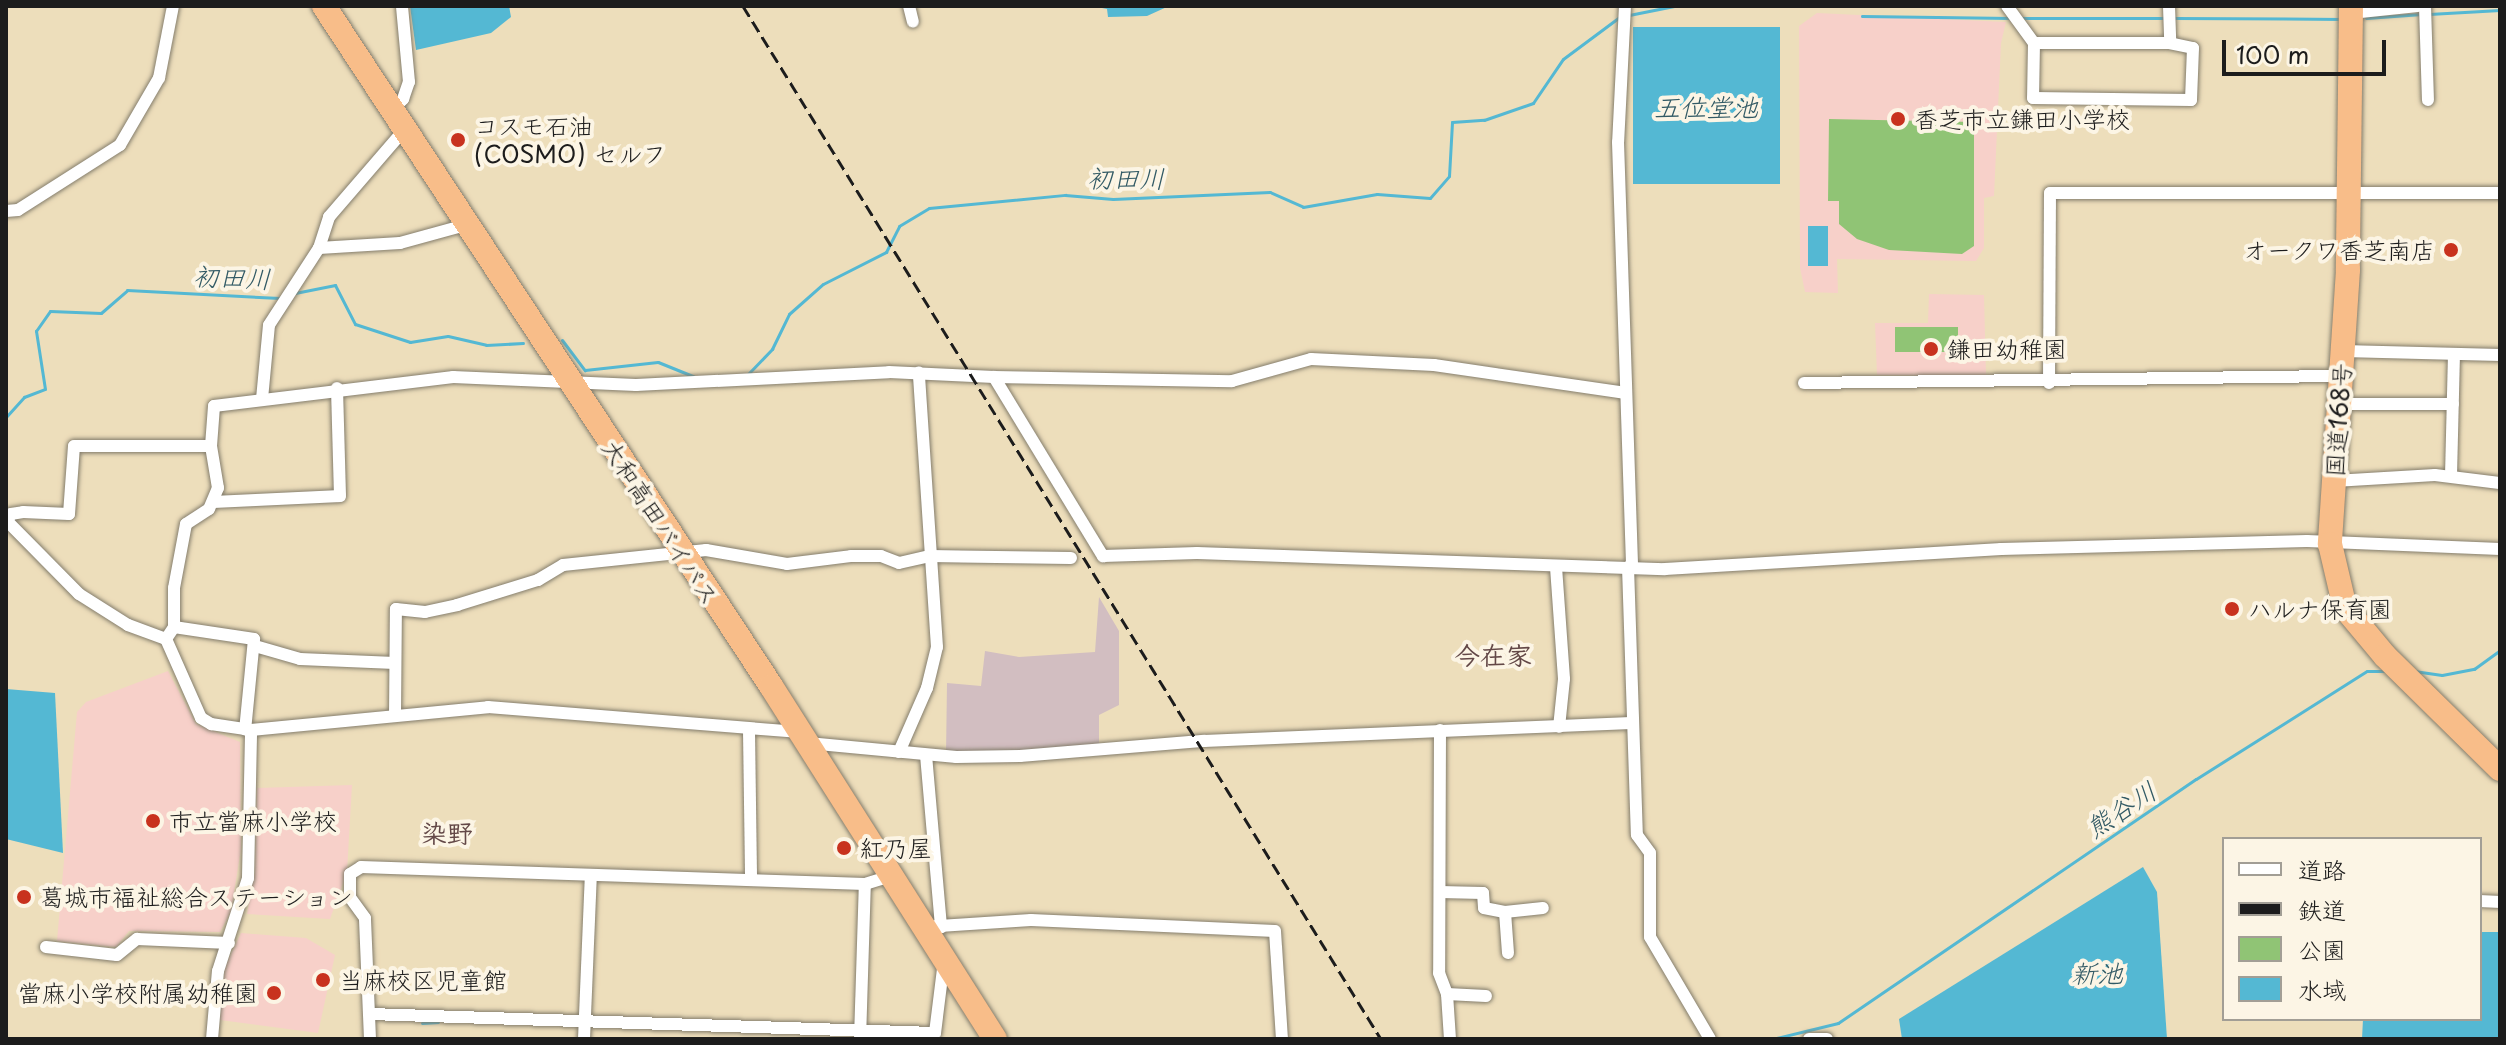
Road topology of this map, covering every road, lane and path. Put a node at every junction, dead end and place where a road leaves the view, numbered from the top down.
1 (173, 6) edge
2 (324, 6) edge
3 (402, 6) edge
4 (909, 6) edge
5 (2007, 6) edge
6 (2169, 6) edge
7 (2351, 9) edge
8 (2425, 9) edge
9 (1625, 10) edge
10 (913, 22) dead end
11 (2034, 43) junction
12 (2170, 43) junction
13 (2428, 100) dead end
14 (398, 120) junction
15 (2349, 192) junction
16 (2500, 193) edge
17 (6, 211) edge
18 (466, 225) junction
19 (319, 248) junction
20 (2343, 351) junction
21 (2454, 354) junction
22 (2500, 355) edge
23 (919, 373) junction
24 (2342, 376) junction
25 (994, 377) junction
26 (569, 383) junction
27 (1804, 383) dead end
28 (2049, 383) junction
29 (337, 388) junction
30 (1626, 393) junction
31 (262, 399) junction
32 (2339, 404) junction
33 (2453, 404) junction
34 (211, 446) junction
35 (2451, 476) junction
36 (2334, 481) junction
37 (2500, 483) edge
38 (214, 502) junction
39 (7, 520) edge
40 (2330, 544) junction
41 (2500, 549) edge
42 (681, 554) junction
43 (930, 556) junction
44 (1071, 558) dead end
45 (1556, 567) junction
46 (1630, 567) junction
47 (174, 627) junction
48 (166, 639) junction
49 (255, 646) junction
50 (395, 663) junction
51 (395, 715) junction
52 (1631, 723) junction
53 (1559, 727) junction
54 (248, 730) junction
55 (1440, 730) junction
56 (749, 731) junction
57 (800, 737) junction
58 (899, 752) junction
59 (926, 755) junction
60 (2500, 769) edge
61 (591, 875) junction
62 (891, 876) junction
63 (751, 880) junction
64 (865, 884) junction
65 (1440, 892) junction
66 (1543, 908) dead end
67 (1505, 912) junction
68 (932, 927) junction
69 (229, 943) junction
70 (46, 947) dead end
71 (1508, 953) dead end
72 (944, 958) junction
73 (1447, 994) junction
74 (1486, 996) dead end
75 (370, 1014) junction
76 (585, 1019) junction
77 (860, 1034) edge
78 (212, 1039) edge
79 (370, 1039) edge
80 (584, 1039) edge
81 (995, 1039) edge
82 (1282, 1039) edge
83 (1450, 1039) edge
84 (1710, 1039) edge
85 (1809, 1039) edge
86 (1827, 1039) edge

1 - 17 street
2 - 14 highway, 大和高田バイパス
3 - 14 street
4 - 10 street
5 - 11 street
6 - 12 street
7 - 8 street
7 - 15 highway, 国道168号
8 - 13 street
9 - 30 street
11 - 12 street
11 - 12 street
14 - 18 highway, 大和高田バイパス
14 - 19 street
15 - 16 street
15 - 20 highway, 国道168号
15 - 28 street
18 - 19 street
18 - 26 highway, 大和高田バイパス
19 - 31 street
20 - 21 street
20 - 24 highway, 国道168号
21 - 22 street
21 - 33 street
23 - 25 street
23 - 26 street
23 - 43 street
24 - 28 street
24 - 32 highway, 国道168号
25 - 30 street
25 - 45 street
26 - 29 street
26 - 42 highway, 大和高田バイパス
27 - 28 street
29 - 31 street
29 - 38 street
30 - 46 street
31 - 34 street
32 - 33 street
32 - 36 highway, 国道168号
33 - 35 street
34 - 38 street
34 - 39 street
35 - 36 street
35 - 37 street
36 - 40 highway, 国道168号
38 - 47 street
39 - 48 street
40 - 41 street
40 - 46 street
40 - 60 highway, 国道168号
42 - 43 street
42 - 50 street
42 - 57 highway, 大和高田バイパス
43 - 44 street
43 - 58 street
45 - 46 street
45 - 53 street
46 - 52 street
47 - 48 street
47 - 49 street
48 - 54 street
49 - 50 street
49 - 54 street
50 - 51 street
51 - 54 street
51 - 56 street
52 - 53 street
52 - 84 street
53 - 55 street
54 - 69 street
55 - 59 street
55 - 65 street
56 - 57 street
56 - 63 street
57 - 58 street
57 - 62 highway, 大和高田バイパス
58 - 59 street
59 - 68 street
61 - 63 street
61 - 75 street
61 - 76 street
62 - 64 street
62 - 68 highway, 大和高田バイパス
63 - 64 street
64 - 77 street
65 - 67 street
65 - 73 street
66 - 67 street
67 - 71 street
68 - 72 highway, 大和高田バイパス
68 - 82 street
69 - 70 street
69 - 78 street
72 - 77 street
72 - 81 highway, 大和高田バイパス
73 - 74 street
73 - 83 street
75 - 76 street
75 - 79 street
76 - 77 street
76 - 80 street
85 - 86 street

